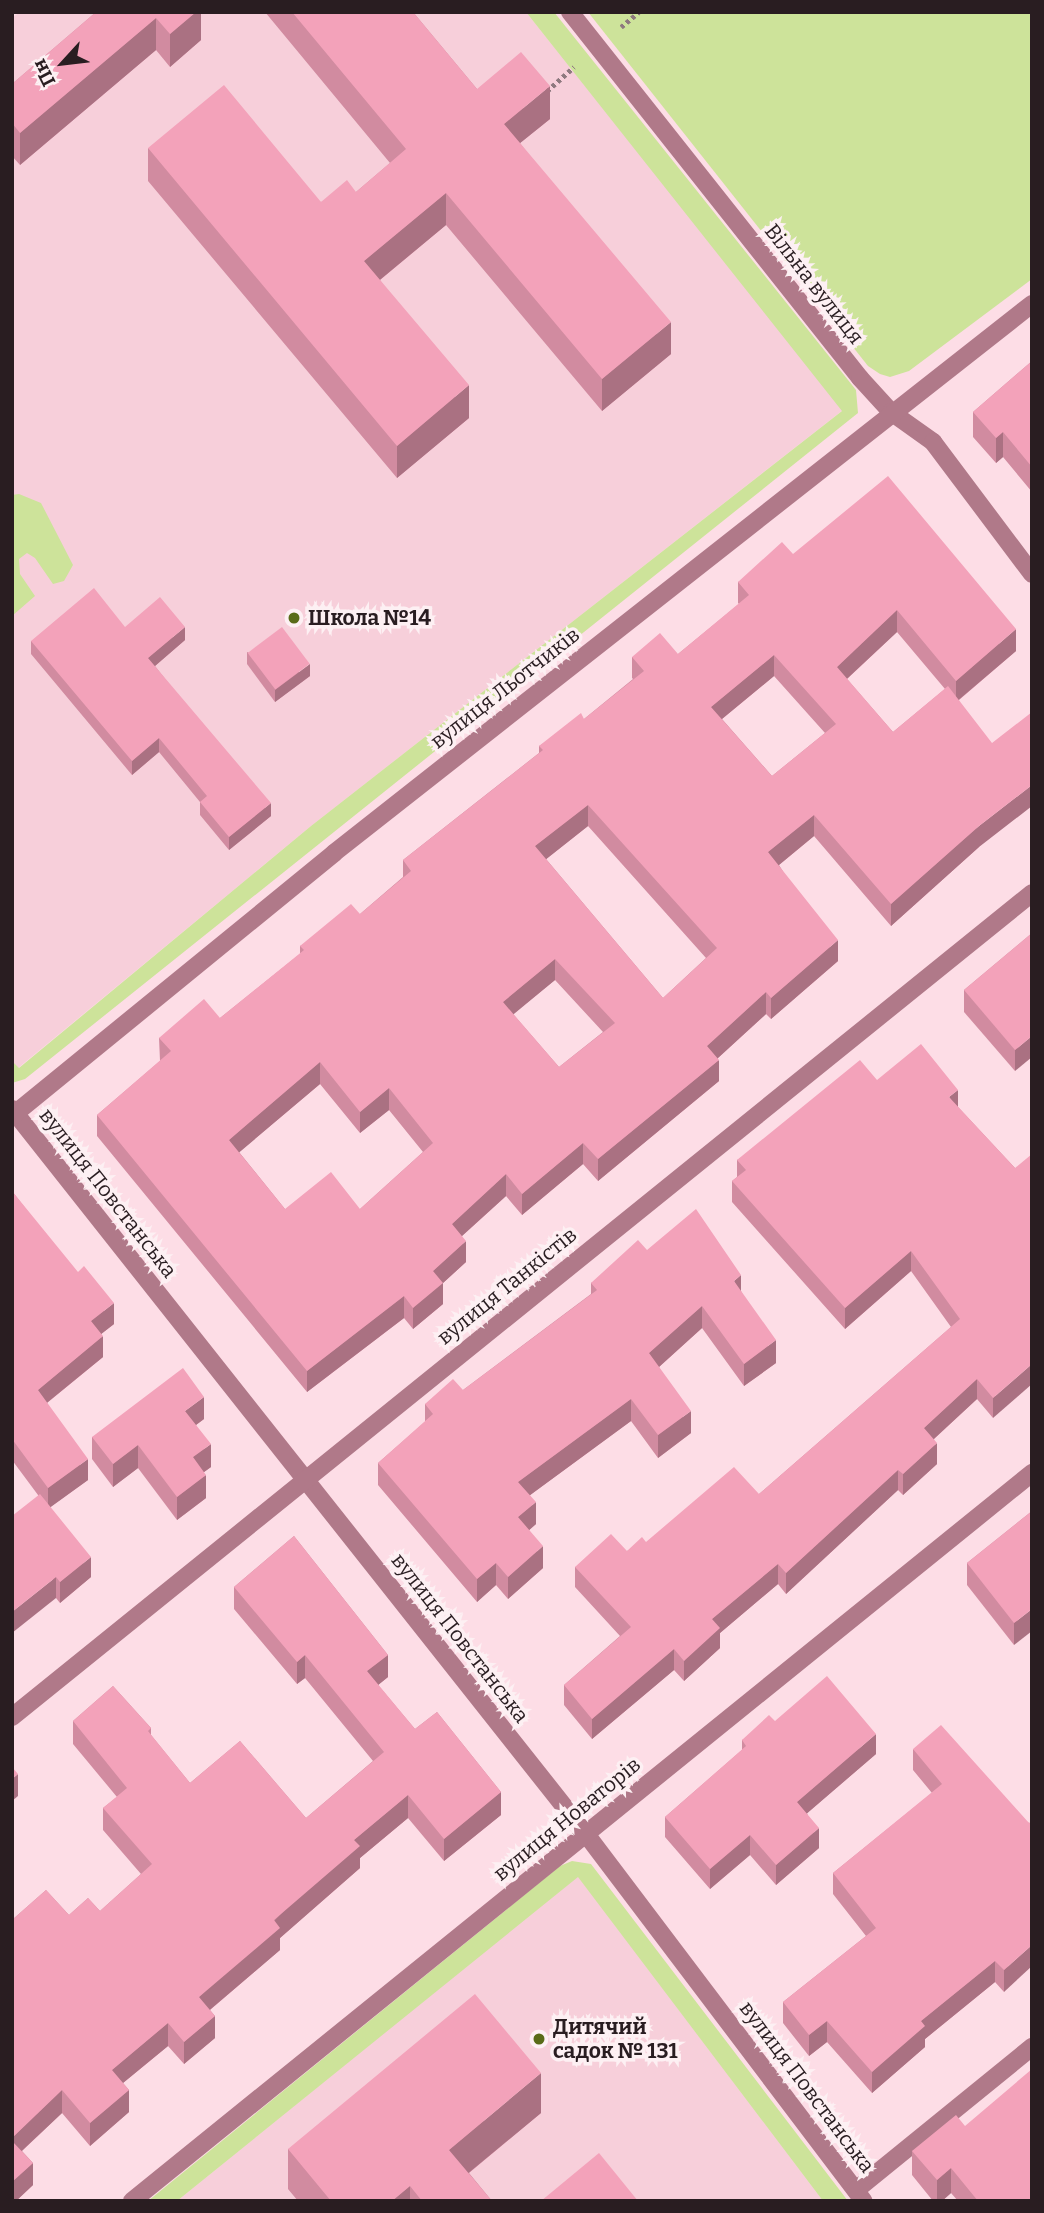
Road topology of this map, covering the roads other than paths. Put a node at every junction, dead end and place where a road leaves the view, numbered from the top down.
1 (570, 12) edge
2 (1032, 304) edge
3 (891, 412) junction
4 (1032, 574) edge
5 (1032, 893) edge
6 (13, 1113) edge
7 (1032, 1473) edge
8 (305, 1478) junction
9 (12, 1717) edge
10 (586, 1833) junction
11 (1032, 2047) edge
12 (860, 2195) edge
13 (132, 2201) edge

1 - 3 street, Вільна вулиця
2 - 3 street, вулиця Льотчиків
3 - 4 street, Вільна вулиця
3 - 6 street, вулиця Льотчиків
5 - 8 street, вулиця Танкістів
6 - 8 street, вулиця Повстанська
7 - 10 street, вулиця Новаторів
8 - 9 street, вулиця Танкістів
8 - 10 street, вулиця Повстанська
10 - 12 street, вулиця Повстанська
10 - 13 street, вулиця Новаторів
11 - 12 street

